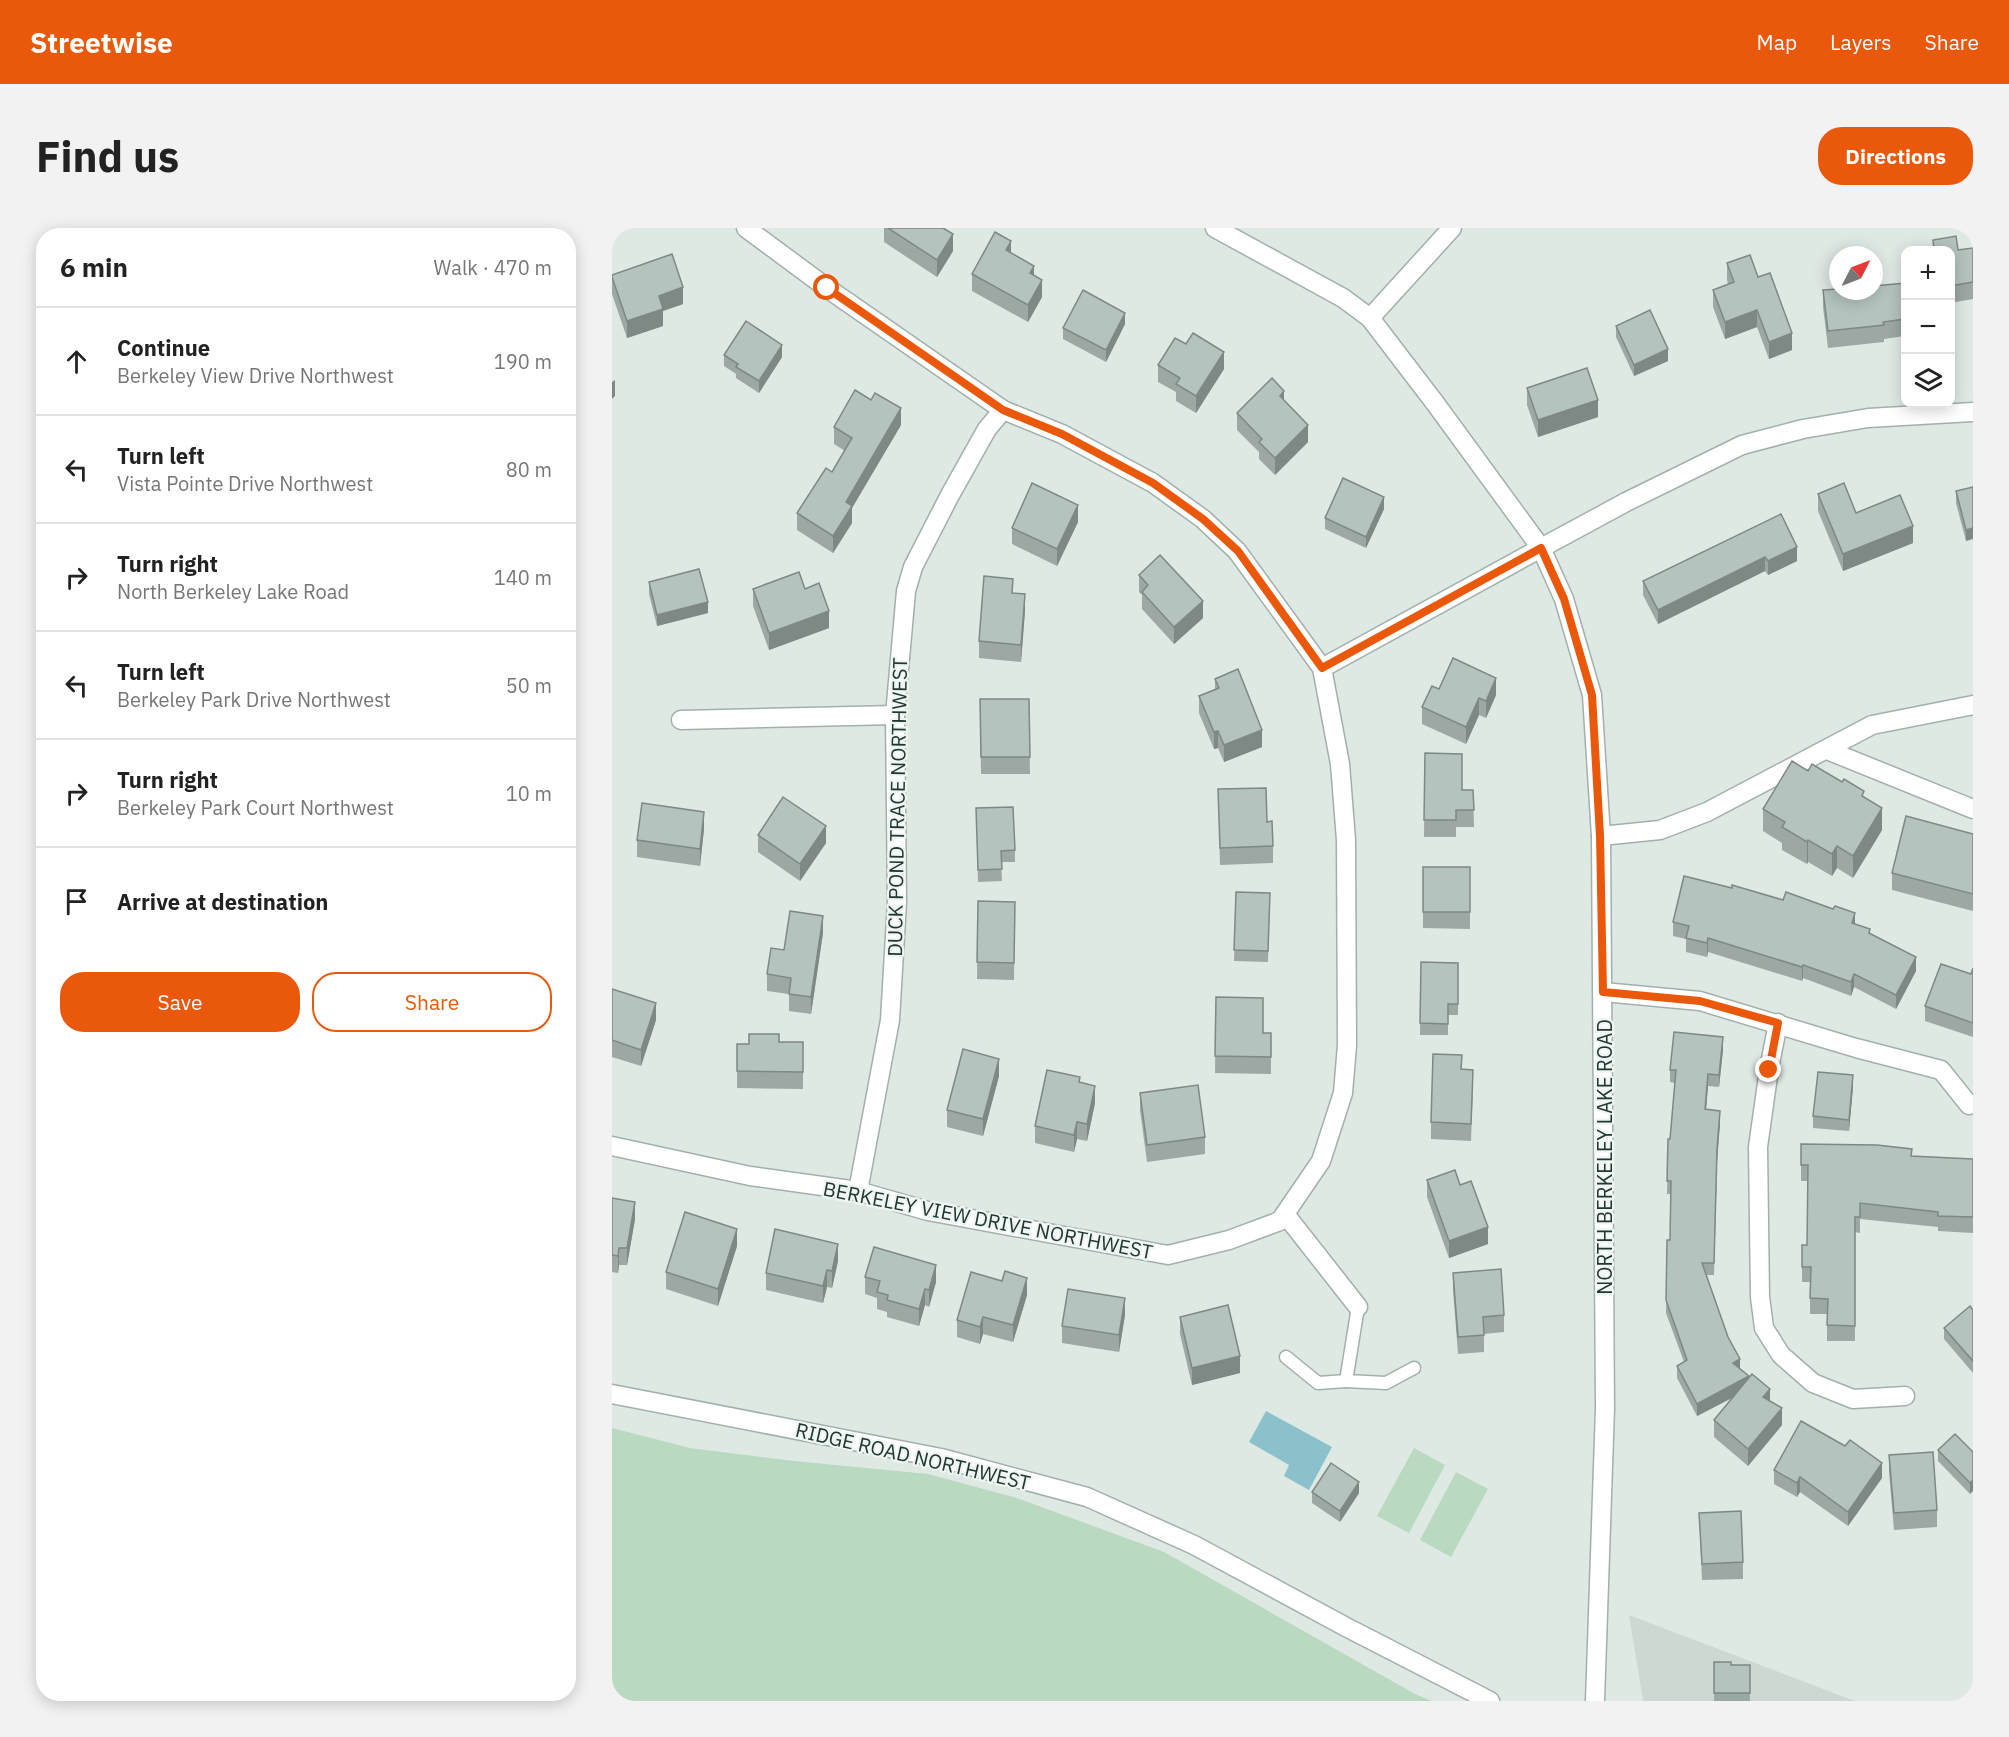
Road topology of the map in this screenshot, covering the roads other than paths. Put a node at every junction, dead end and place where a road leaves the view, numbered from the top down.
1 (746, 228) edge
2 (1215, 228) edge
3 (1452, 228) edge
4 (1370, 318) junction
5 (1003, 410) junction
6 (1973, 412) edge
7 (1541, 548) junction
8 (1322, 668) junction
9 (1973, 705) edge
10 (895, 715) junction
11 (681, 720) dead end
12 (1827, 750) junction
13 (1973, 809) edge
14 (1600, 836) junction
15 (1603, 992) junction
16 (1778, 1023) junction
17 (1969, 1105) dead end
18 (612, 1146) edge
19 (858, 1191) junction
20 (1285, 1214) junction
21 (1358, 1307) joint
22 (1286, 1357) dead end
23 (1413, 1368) dead end
24 (1346, 1381) junction
25 (612, 1394) edge
26 (1905, 1396) dead end
27 (1490, 1701) edge
28 (1595, 1701) edge

1 - 5 street, BERKELEY VIEW DRIVE NORTHWEST
2 - 4 street, NORTH BERKELEY LAKE ROAD
3 - 4 street
4 - 7 street, NORTH BERKELEY LAKE ROAD
5 - 8 street, BERKELEY VIEW DRIVE NORTHWEST
5 - 10 street, DUCK POND TRACE NORTHWEST
6 - 7 street
7 - 8 street
7 - 14 street, NORTH BERKELEY LAKE ROAD
8 - 20 street, BERKELEY VIEW DRIVE NORTHWEST
9 - 12 street
10 - 11 street
10 - 19 street, DUCK POND TRACE NORTHWEST
12 - 13 street
12 - 14 street
14 - 15 street, NORTH BERKELEY LAKE ROAD
15 - 16 street
15 - 28 street, NORTH BERKELEY LAKE ROAD
16 - 17 street
16 - 26 street
18 - 19 street, BERKELEY VIEW DRIVE NORTHWEST
19 - 20 street, BERKELEY VIEW DRIVE NORTHWEST
20 - 21 street
21 - 24 lane
22 - 24 lane
23 - 24 lane
25 - 27 street, RIDGE ROAD NORTHWEST

